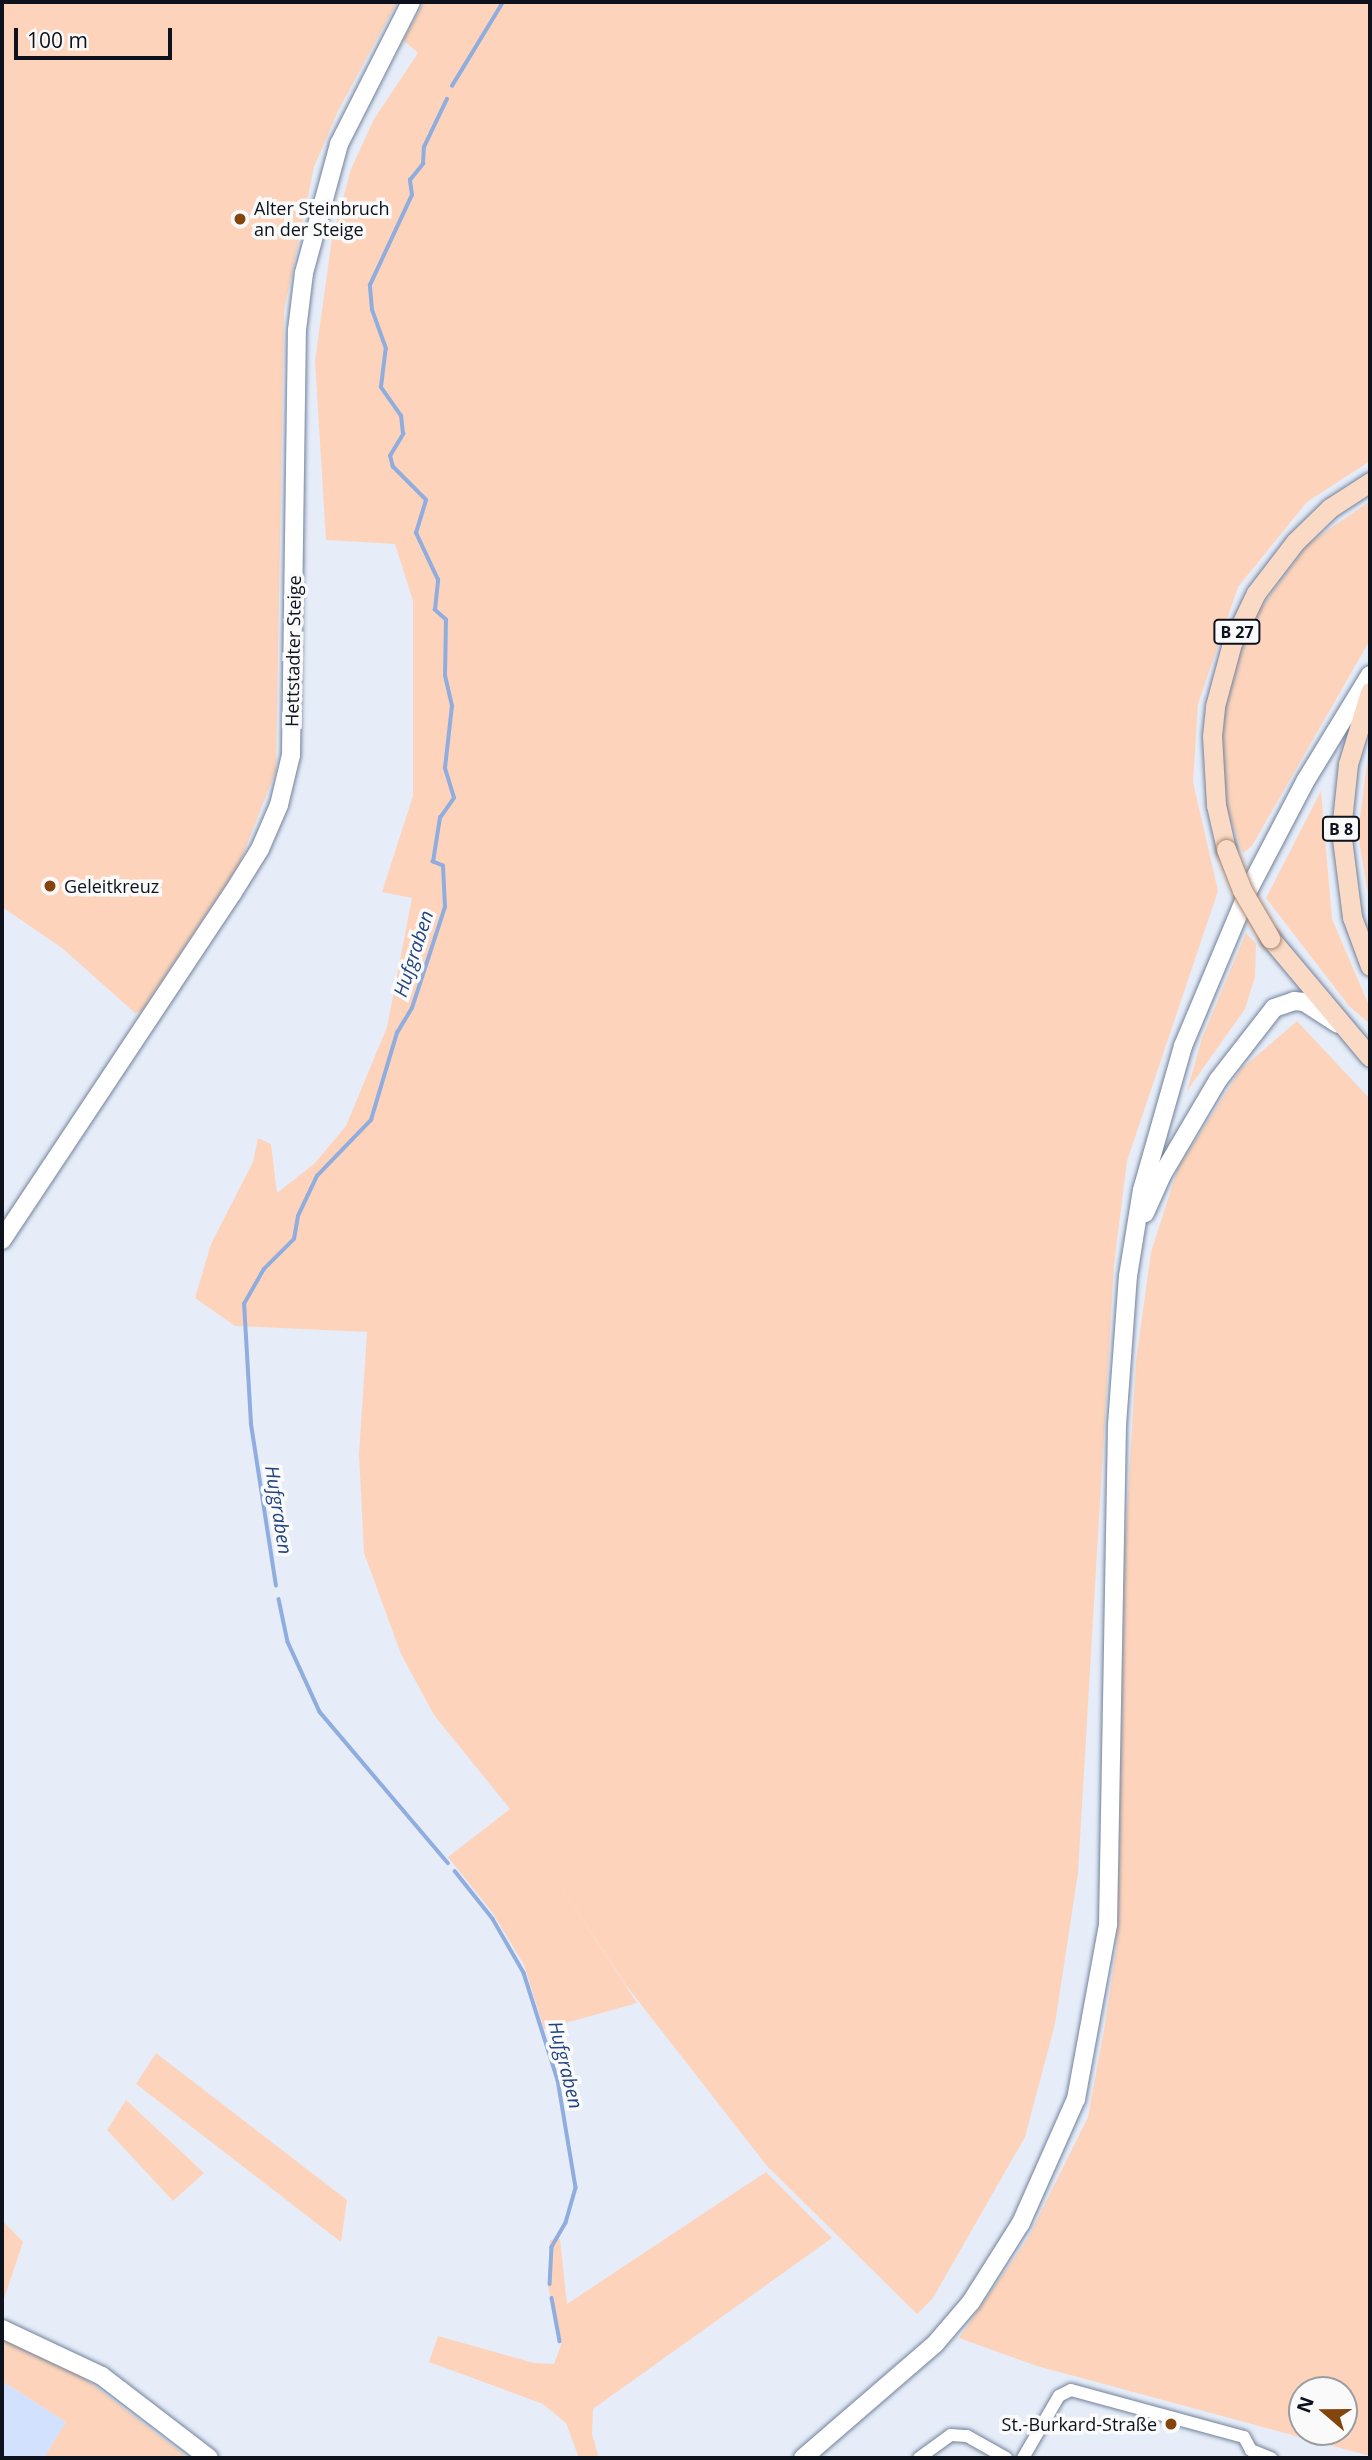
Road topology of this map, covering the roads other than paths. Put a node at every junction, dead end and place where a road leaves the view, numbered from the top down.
1 (411, 2) edge
2 (1370, 482) edge
3 (1370, 675) edge
4 (1370, 692) edge
5 (1370, 966) edge
6 (1345, 1028) junction
7 (1370, 1057) edge
8 (1134, 1238) junction
9 (2, 1240) edge
10 (2, 2329) edge
11 (1250, 2454) edge
12 (209, 2458) edge
13 (803, 2458) edge
14 (919, 2458) edge
15 (1006, 2458) edge
16 (1023, 2458) edge
17 (1270, 2458) edge

1 - 9 main road, Hettstadter Steige
2 - 6 main road, B 27, bridge
3 - 8 main road
4 - 5 main road, B 8
6 - 7 main road, B 27
6 - 8 main road, B 27
8 - 13 main road
10 - 12 main road
11 - 16 street
11 - 17 street
14 - 15 street

